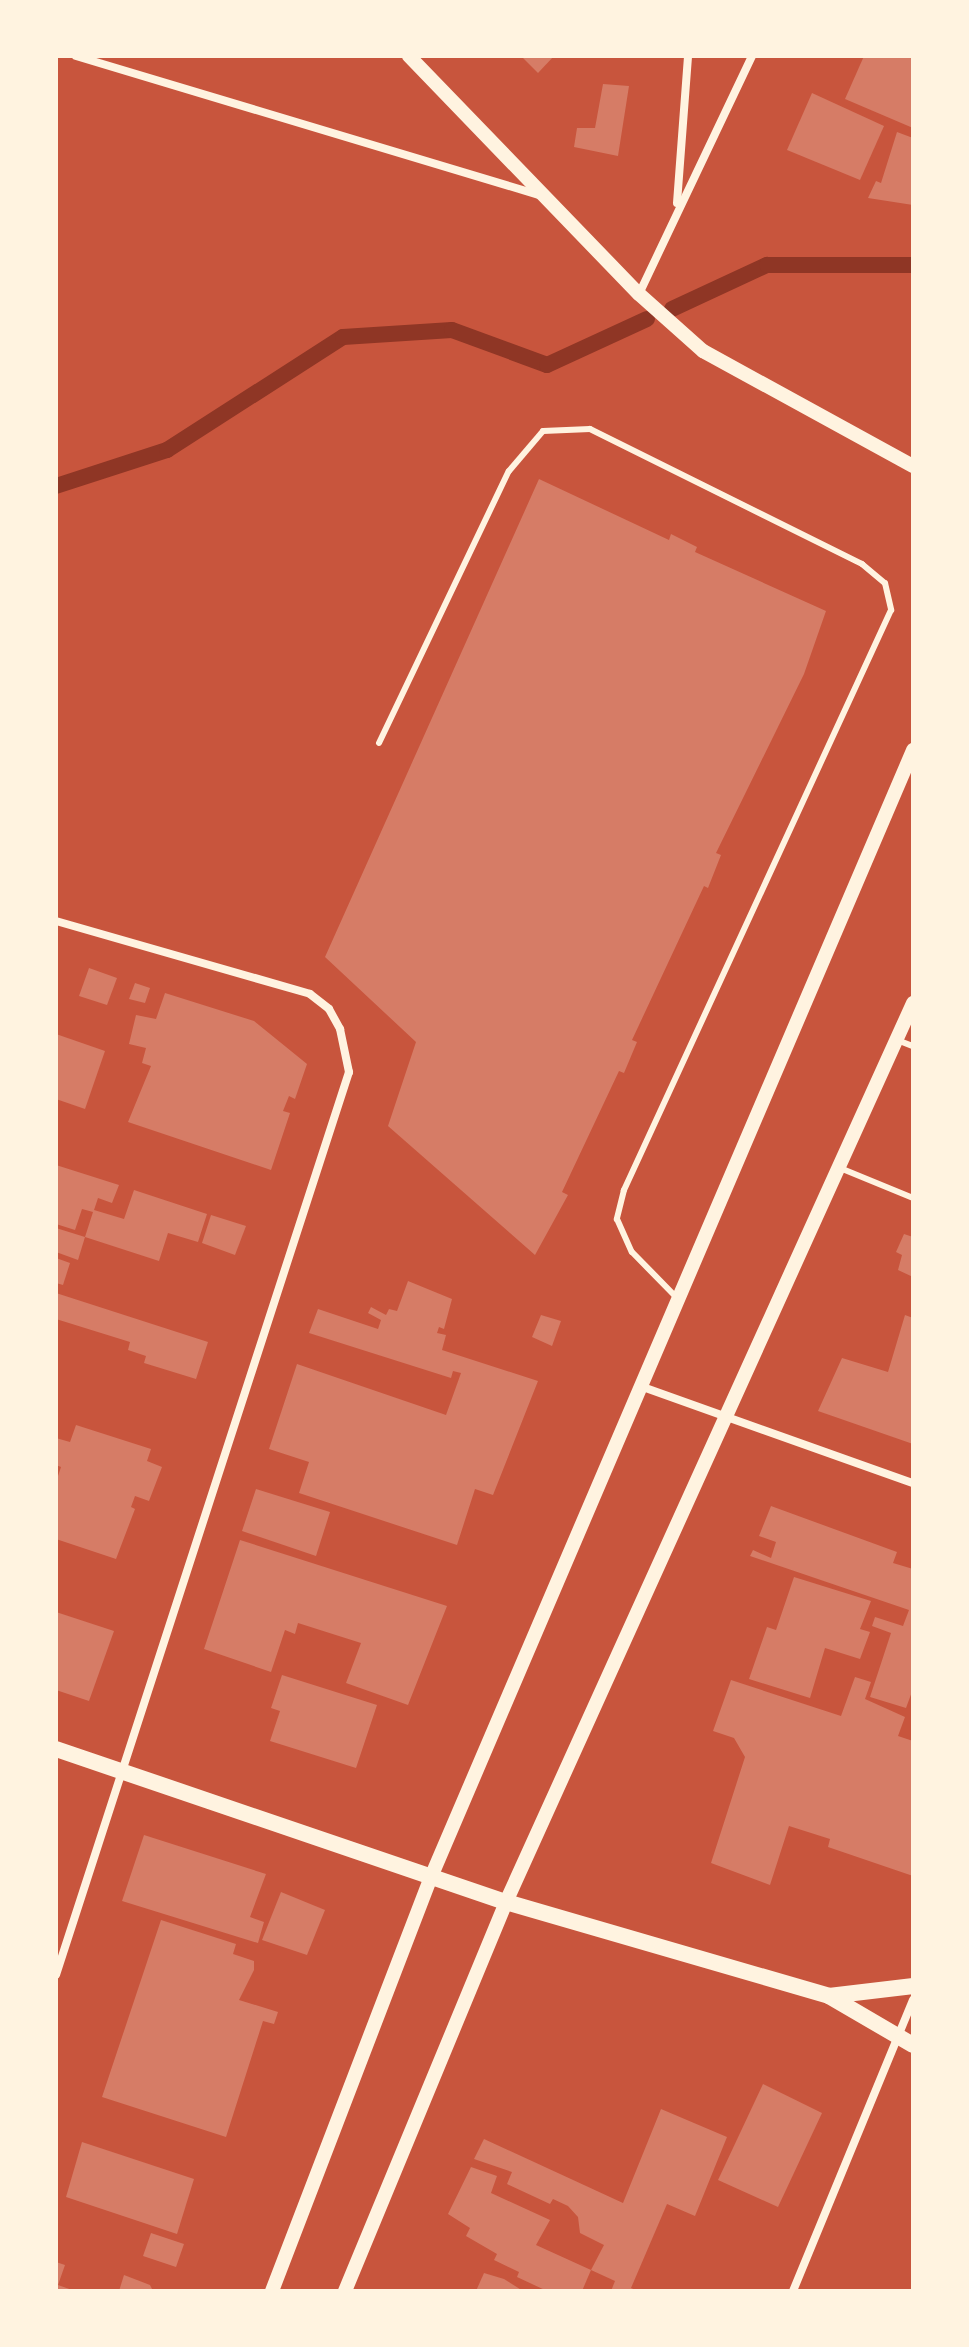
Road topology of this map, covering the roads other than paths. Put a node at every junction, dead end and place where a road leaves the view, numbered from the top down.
1 (76, 56) edge
2 (409, 56) edge
3 (688, 56) edge
4 (752, 56) edge
5 (545, 197) junction
6 (676, 207) junction
7 (639, 294) junction
8 (913, 466) edge
9 (379, 743) dead end
10 (913, 750) edge
11 (56, 921) edge
12 (913, 1003) edge
13 (897, 1040) junction
14 (913, 1046) edge
15 (840, 1168) junction
16 (913, 1198) edge
17 (677, 1298) junction
18 (639, 1386) junction
19 (728, 1421) junction
20 (913, 1483) edge
21 (56, 1749) edge
22 (124, 1771) junction
23 (431, 1877) junction
24 (506, 1902) junction
25 (56, 1975) edge
26 (913, 1986) edge
27 (829, 1996) junction
28 (913, 2000) edge
29 (906, 2042) edge
30 (272, 2291) edge
31 (345, 2291) edge
32 (793, 2291) edge

1 - 5 street
2 - 5 street
3 - 6 street
4 - 6 street
5 - 7 street
6 - 7 street
7 - 8 street
9 - 17 lane
10 - 17 street
11 - 22 street
12 - 13 street
13 - 14 lane
13 - 15 street
15 - 16 lane
15 - 19 street
17 - 18 street
18 - 19 street
18 - 23 street
19 - 20 street
19 - 24 street
21 - 22 main road
22 - 23 main road
22 - 25 street
23 - 24 main road
23 - 30 street
24 - 27 main road
24 - 31 street
26 - 27 main road
27 - 29 main road
28 - 29 street
29 - 32 street

